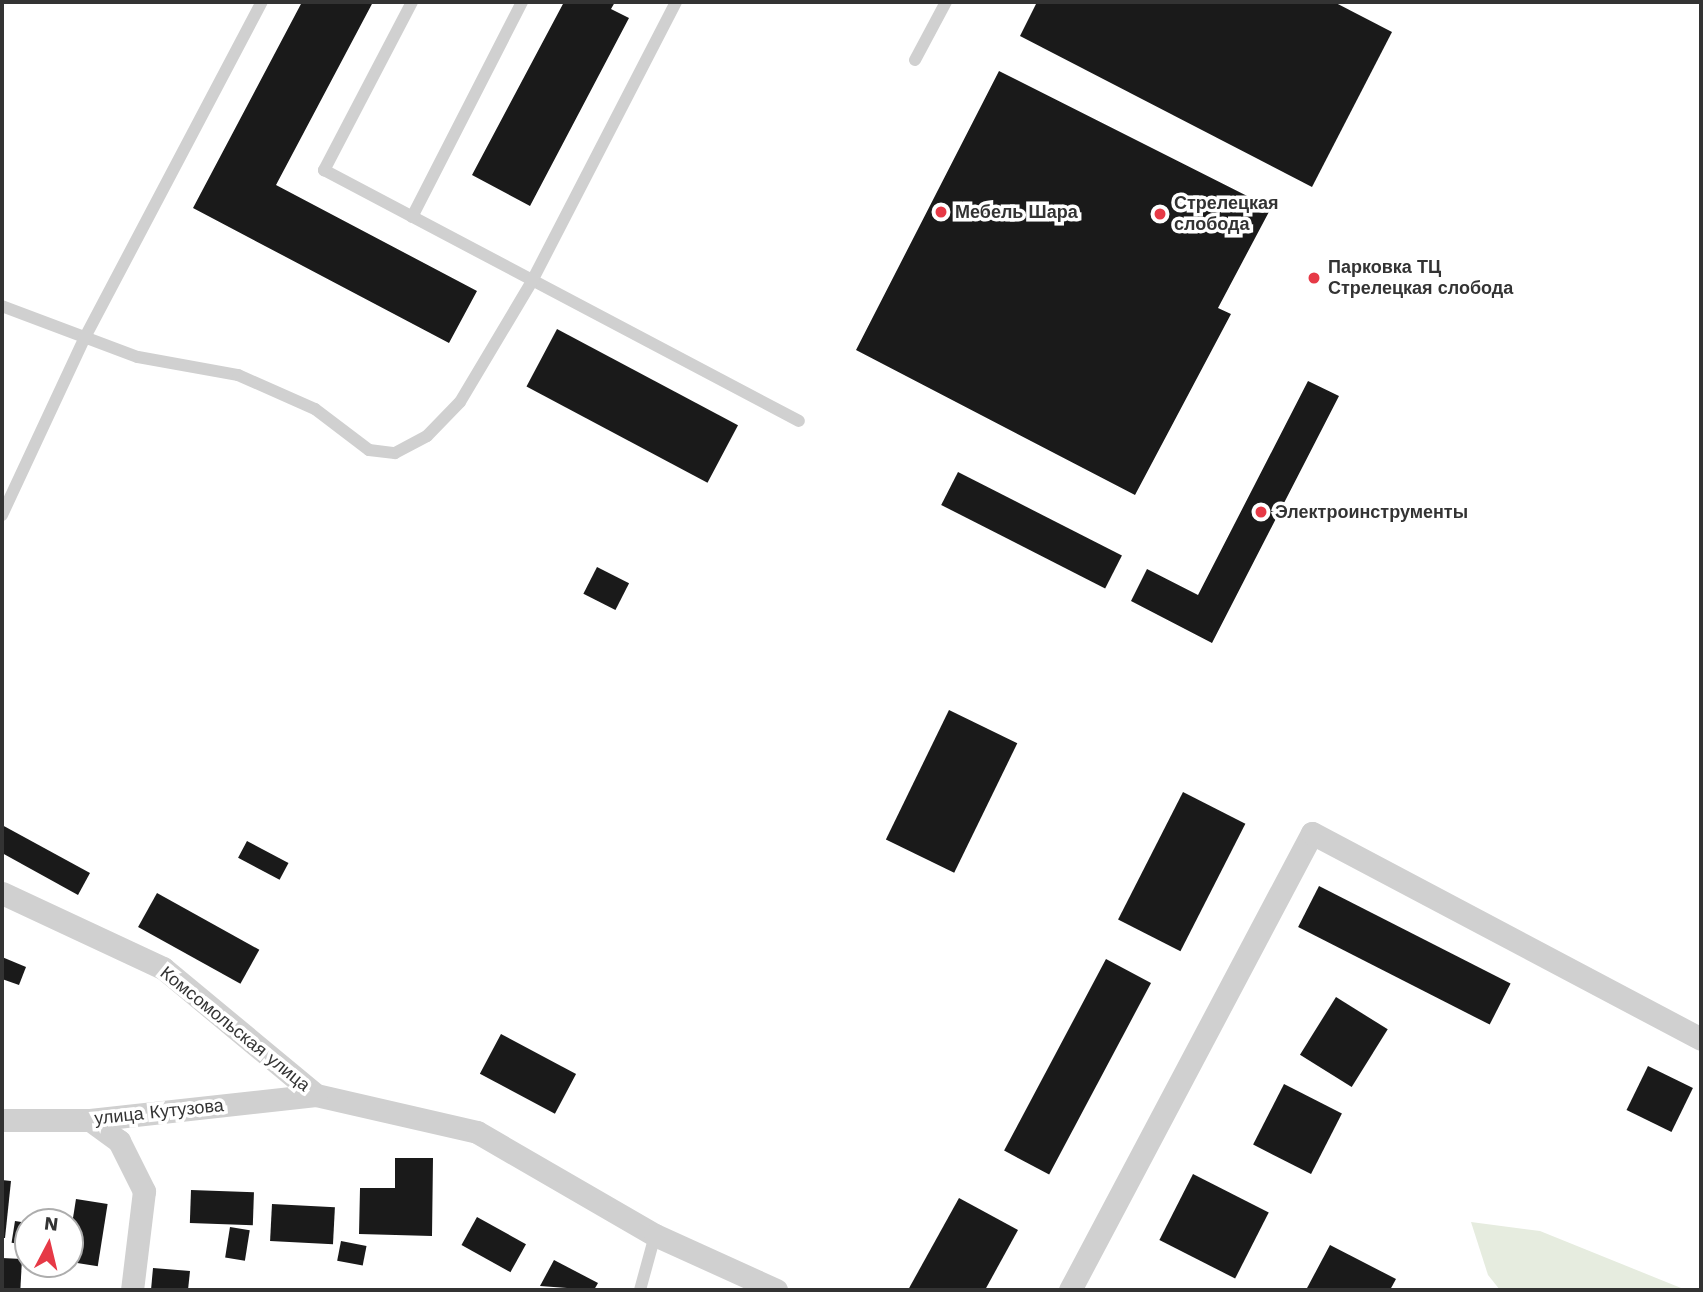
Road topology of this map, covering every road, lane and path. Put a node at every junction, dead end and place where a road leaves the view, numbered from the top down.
1 (262, 2) edge
2 (412, 2) edge
3 (522, 2) edge
4 (676, 2) edge
5 (946, 2) edge
6 (915, 60) dead end
7 (412, 217) junction
8 (532, 281) junction
9 (2, 306) edge
10 (83, 341) junction
11 (799, 421) dead end
12 (2, 515) edge
13 (2, 893) edge
14 (1701, 1039) edge
15 (316, 1095) junction
16 (2, 1120) edge
17 (90, 1120) junction
18 (655, 1235) junction
19 (132, 1290) edge
20 (640, 1290) edge
21 (776, 1290) edge
22 (1070, 1290) edge

1 - 10 lane
2 - 7 lane
3 - 7 lane
4 - 8 lane
5 - 6 lane
7 - 8 lane
8 - 10 lane
8 - 11 lane
9 - 10 lane
10 - 12 lane
13 - 15 street, Комсомольская улица
14 - 22 street
15 - 17 street, улица Кутузова
15 - 18 street, Комсомольская улица
16 - 17 street, улица Кутузова
17 - 19 street
18 - 20 lane
18 - 21 street, Комсомольская улица

